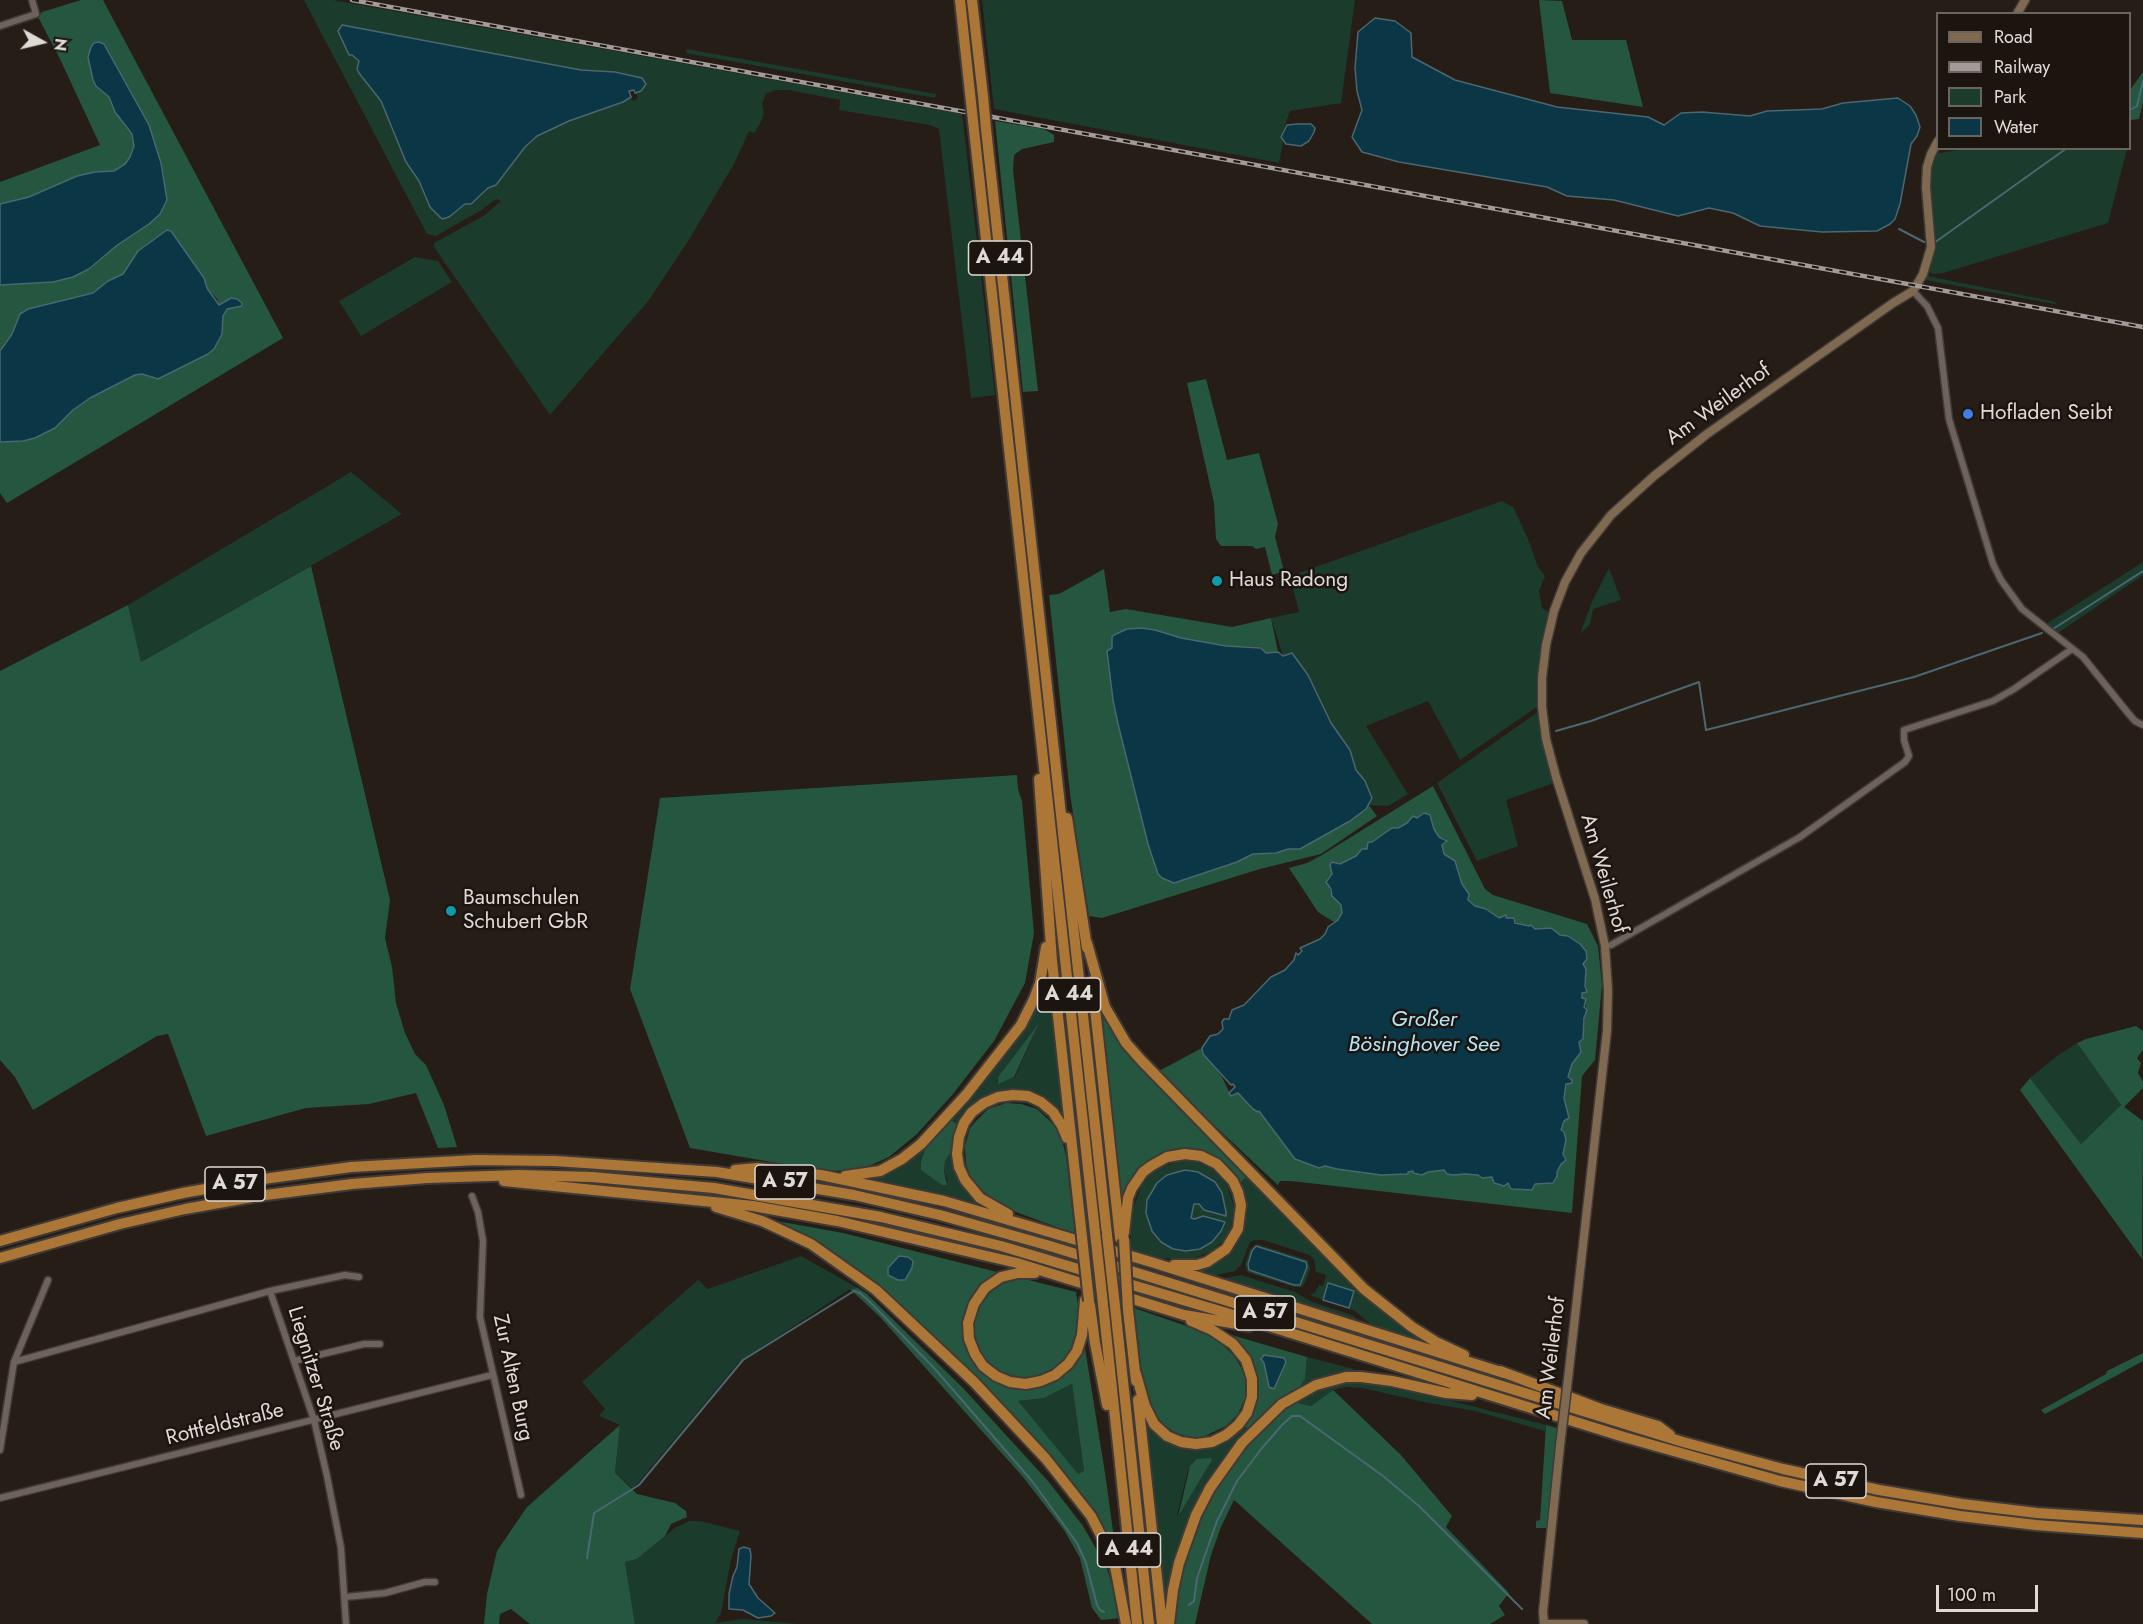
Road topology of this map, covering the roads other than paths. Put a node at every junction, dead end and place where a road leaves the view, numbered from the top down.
1 (32, 0) edge
2 (960, 0) edge
3 (972, 0) edge
4 (0, 26) edge
5 (1936, 144) edge
6 (1913, 291) junction
7 (2072, 649) junction
8 (2143, 725) edge
9 (1043, 758) junction
10 (1056, 771) junction
11 (1048, 916) junction
12 (1087, 943) junction
13 (1611, 945) dead end
14 (1074, 1170) junction
15 (717, 1172) junction
16 (477, 1176) junction
17 (833, 1177) junction
18 (472, 1196) dead end
19 (681, 1199) junction
20 (1038, 1228) junction
21 (1122, 1238) junction
22 (0, 1241) edge
23 (0, 1258) edge
24 (1150, 1262) junction
25 (1053, 1275) junction
26 (359, 1277) dead end
27 (48, 1280) dead end
28 (270, 1291) junction
29 (1087, 1301) junction
30 (1146, 1303) junction
31 (1292, 1334) junction
32 (380, 1344) dead end
33 (294, 1361) junction
34 (14, 1362) junction
35 (1504, 1373) junction
36 (1136, 1374) junction
37 (492, 1375) junction
38 (1497, 1398) junction
39 (314, 1419) junction
40 (1675, 1439) junction
41 (0, 1450) edge
42 (1122, 1476) junction
43 (521, 1495) dead end
44 (0, 1498) edge
45 (2143, 1520) edge
46 (2143, 1533) edge
47 (435, 1582) dead end
48 (345, 1598) junction
49 (346, 1624) edge
50 (1126, 1624) edge
51 (1137, 1624) edge
52 (1149, 1624) edge
53 (1162, 1624) edge
54 (1169, 1624) edge
55 (1544, 1624) edge
56 (1584, 1624) edge

1 - 4 street
2 - 9 highway, A 44, bridge
3 - 10 highway, A 44, bridge
5 - 6 street
6 - 7 street
6 - 55 street, Am Weilerhof, bridge
7 - 8 street
7 - 13 street
9 - 11 highway
9 - 42 highway, A 44, bridge
10 - 12 highway
10 - 52 highway, A 44, bridge
11 - 14 highway
11 - 17 highway
12 - 21 highway
12 - 35 highway
14 - 20 highway
14 - 29 highway, bridge
15 - 17 highway
15 - 22 highway, A 57
15 - 40 highway, A 57
16 - 19 highway
16 - 23 highway, A 57
16 - 31 highway, A 57
17 - 20 highway
18 - 37 street, Zur Alten Burg
19 - 25 highway
19 - 50 highway
20 - 24 highway
21 - 24 highway
21 - 36 highway, bridge
24 - 35 highway
25 - 29 highway
25 - 30 highway
26 - 28 street
27 - 34 street
28 - 33 street, Liegnitzer Straße
28 - 34 street, Liegnitzer Straße
29 - 42 highway
30 - 31 highway
30 - 36 highway
31 - 38 highway, A 57
32 - 33 street
33 - 39 street, Liegnitzer Straße
34 - 41 street
35 - 40 highway
36 - 53 highway
37 - 39 street, Rottfeldstraße
37 - 43 street, Zur Alten Burg
38 - 46 highway, A 57
38 - 54 highway
39 - 44 street, Rottfeldstraße
39 - 48 street, Liegnitzer Straße
40 - 45 highway, A 57
42 - 51 highway, A 44
47 - 48 street
48 - 49 street, Liegnitzer Straße
55 - 56 street

